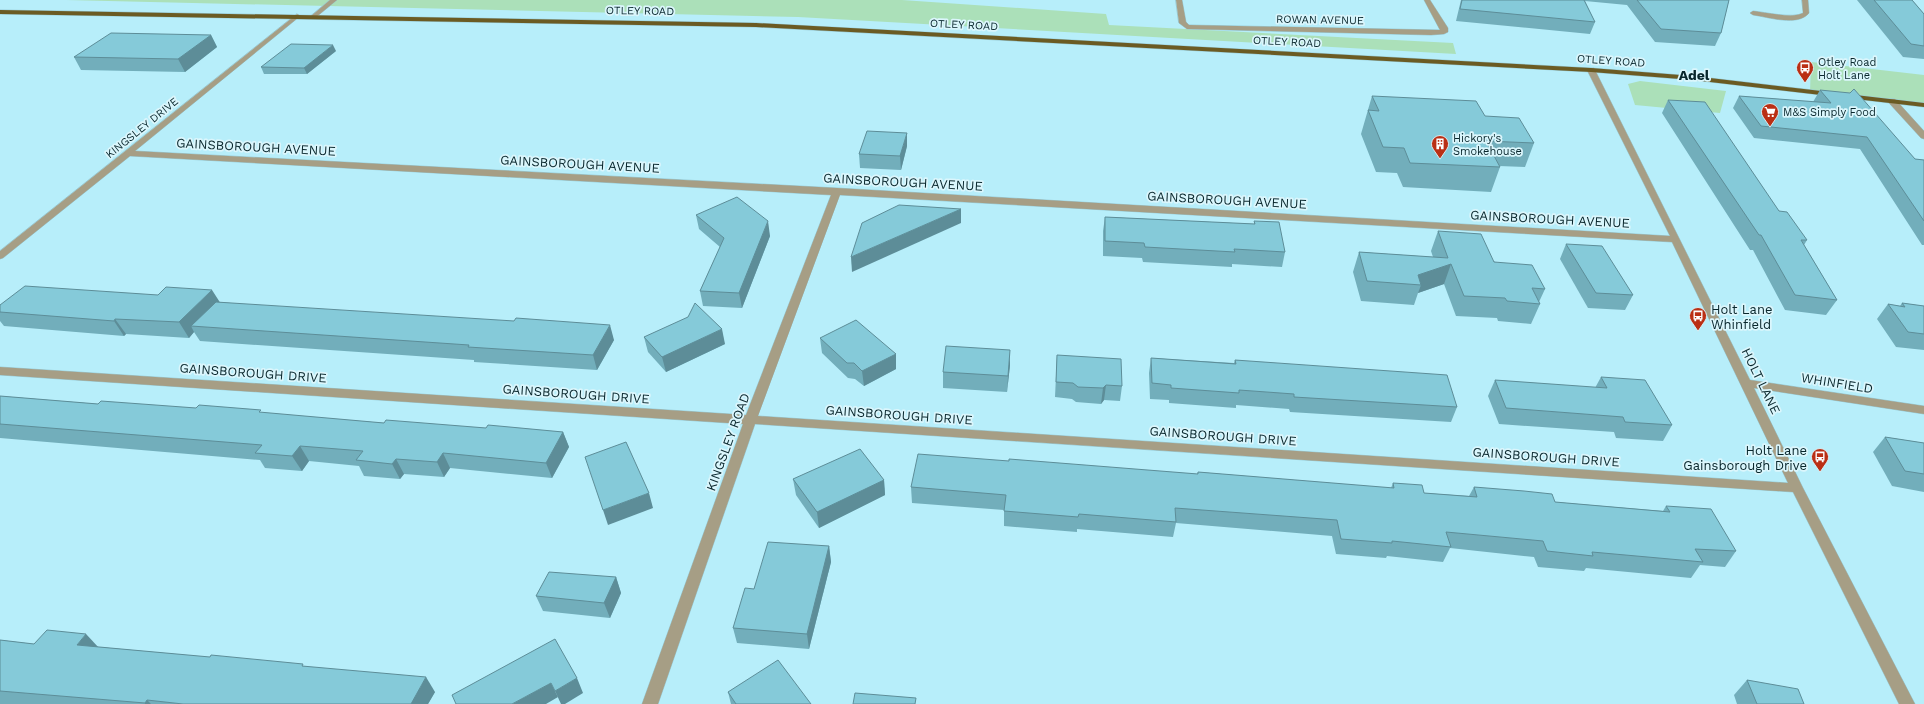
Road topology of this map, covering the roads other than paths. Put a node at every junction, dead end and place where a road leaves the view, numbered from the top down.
1 (334, 0) edge
2 (1179, 0) edge
3 (1427, 0) edge
4 (1805, 0) edge
5 (0, 12) edge
6 (1753, 13) dead end
7 (297, 16) junction
8 (313, 17) junction
9 (1591, 70) junction
10 (1892, 101) junction
11 (1924, 105) edge
12 (1924, 136) edge
13 (129, 153) junction
14 (837, 191) junction
15 (1676, 239) junction
16 (0, 256) edge
17 (0, 371) edge
18 (1746, 383) junction
19 (1924, 410) edge
20 (752, 419) junction
21 (1796, 488) junction
22 (650, 704) edge
23 (1907, 704) edge

1 - 8 street
2 - 3 street, ROWAN AVENUE
4 - 6 street
5 - 7 highway, OTLEY ROAD
7 - 8 highway, OTLEY ROAD
7 - 13 street, KINGSLEY DRIVE
8 - 9 highway, OTLEY ROAD
9 - 10 highway, OTLEY ROAD
9 - 15 street, HOLT LANE
10 - 11 highway, OTLEY ROAD
10 - 12 street
13 - 14 street, GAINSBOROUGH AVENUE
13 - 16 street, KINGSLEY DRIVE
14 - 15 street, GAINSBOROUGH AVENUE
14 - 20 street, KINGSLEY ROAD
15 - 18 street, HOLT LANE
17 - 20 street, GAINSBOROUGH DRIVE
18 - 19 street, WHINFIELD
18 - 21 street, HOLT LANE
20 - 21 street, GAINSBOROUGH DRIVE
20 - 22 street, KINGSLEY ROAD
21 - 23 street, HOLT LANE

